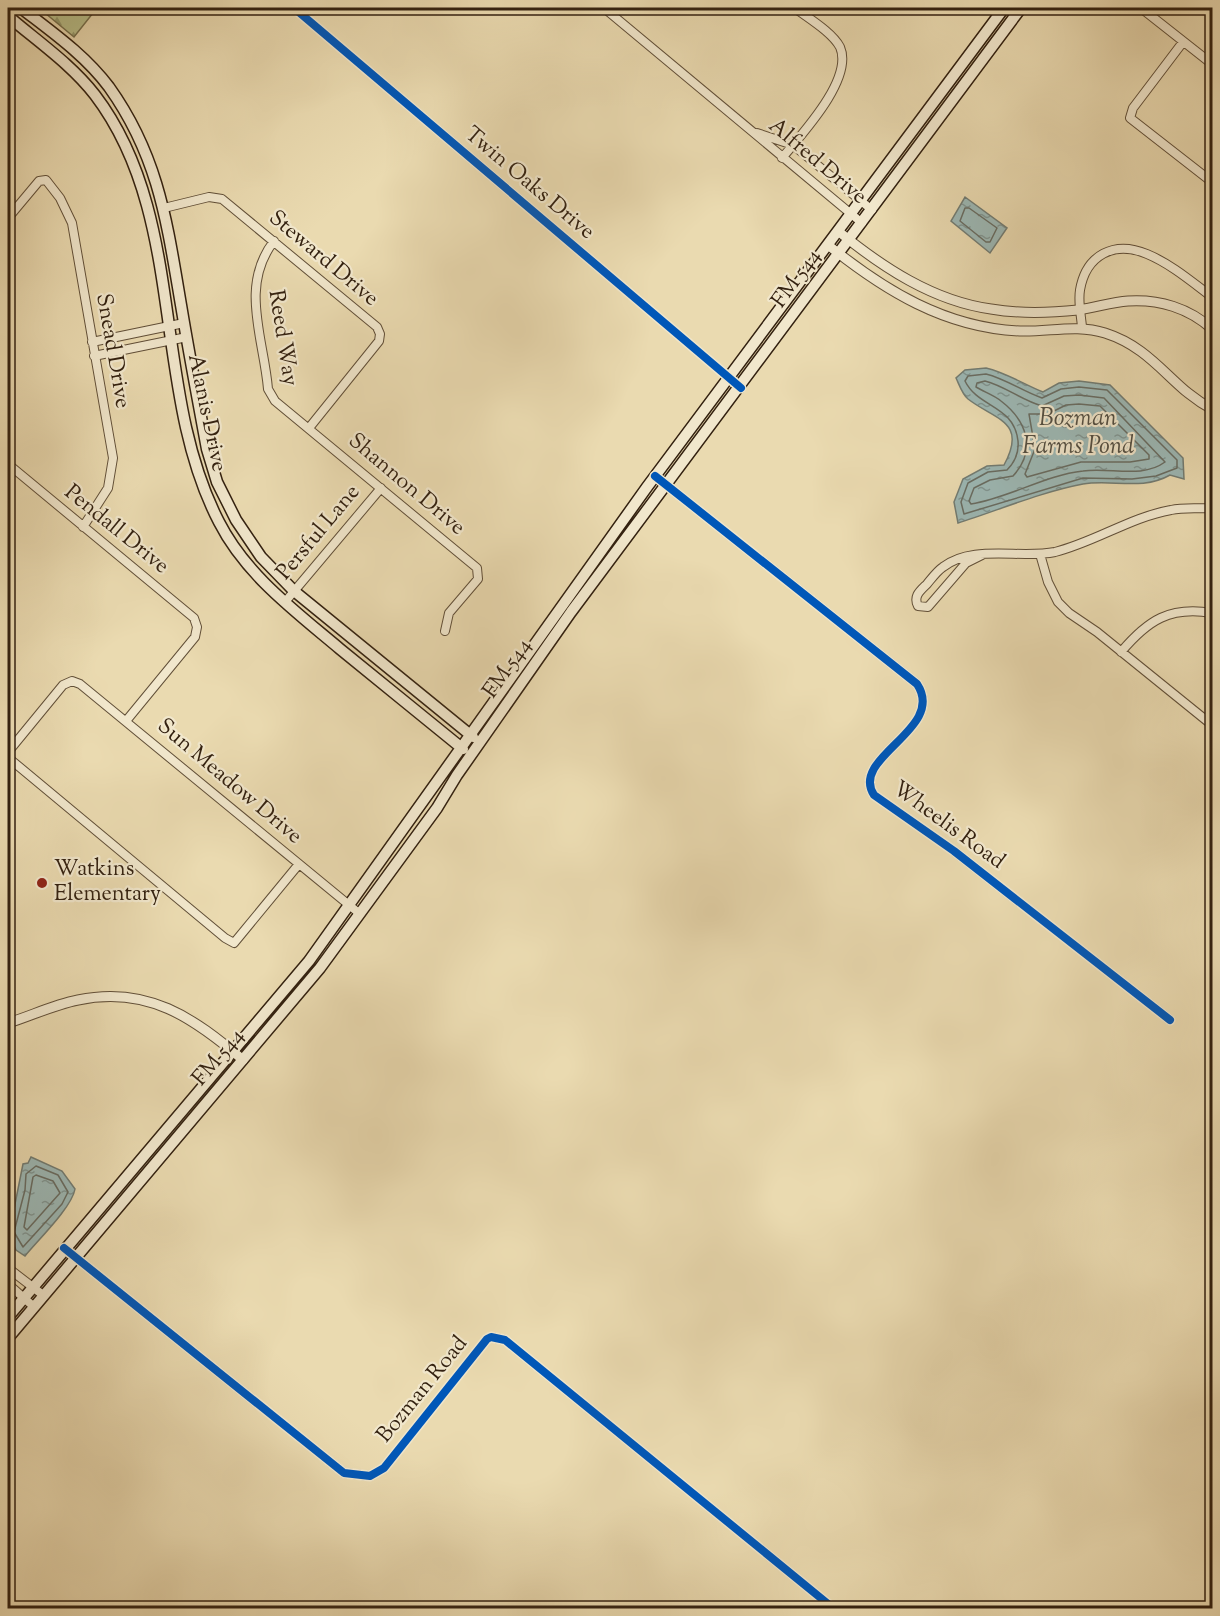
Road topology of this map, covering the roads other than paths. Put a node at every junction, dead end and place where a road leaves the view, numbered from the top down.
1 (20, 8) edge
2 (294, 8) edge
3 (604, 8) edge
4 (795, 8) edge
5 (1004, 8) edge
6 (1021, 8) edge
7 (1134, 8) edge
8 (1141, 8) edge
9 (1149, 16) junction
10 (8, 18) edge
11 (1183, 42) junction
12 (1212, 64) edge
13 (748, 128) junction
14 (793, 145) junction
15 (782, 158) junction
16 (1212, 182) edge
17 (860, 201) junction
18 (164, 208) junction
19 (872, 210) junction
20 (850, 213) junction
21 (8, 218) edge
22 (862, 223) junction
23 (838, 231) junction
24 (849, 240) junction
25 (274, 241) junction
26 (828, 244) junction
27 (839, 254) junction
28 (1212, 297) edge
29 (970, 304) junction
30 (1081, 310) junction
31 (964, 322) junction
32 (184, 323) junction
33 (169, 326) junction
34 (1082, 327) junction
35 (1212, 328) edge
36 (186, 337) junction
37 (171, 340) junction
38 (92, 342) junction
39 (94, 356) junction
40 (729, 378) junction
41 (741, 388) junction
42 (1212, 409) edge
43 (309, 428) junction
44 (8, 464) edge
45 (655, 476) junction
46 (666, 484) junction
47 (381, 488) junction
48 (1212, 508) edge
49 (83, 527) junction
50 (1040, 554) junction
51 (982, 555) junction
52 (294, 591) junction
53 (285, 602) junction
54 (1212, 613) edge
55 (446, 631) dead end
56 (1121, 652) junction
57 (126, 721) junction
58 (1212, 725) edge
59 (469, 733) junction
60 (480, 742) junction
61 (459, 746) junction
62 (8, 753) edge
63 (471, 755) junction
64 (299, 864) junction
65 (350, 906) junction
66 (360, 914) junction
67 (1170, 1020) dead end
68 (8, 1023) edge
69 (234, 1052) junction
70 (243, 1060) junction
71 (64, 1248) junction
72 (76, 1257) junction
73 (8, 1268) edge
74 (8, 1284) edge
75 (32, 1286) junction
76 (43, 1295) junction
77 (23, 1298) junction
78 (33, 1306) junction
79 (8, 1317) edge
80 (8, 1338) edge
81 (833, 1608) edge

1 - 10 street
1 - 18 main road, Alanis Drive
2 - 40 street, Twin Oaks Drive
3 - 13 street, Alfred Drive
4 - 14 street
5 - 17 main road, FM 544
6 - 19 main road, FM 544
7 - 9 street
8 - 9 street
9 - 11 street
10 - 33 main road, Alanis Drive
11 - 12 street
11 - 16 street
13 - 14 street, Alfred Drive
13 - 15 street, Alfred Drive
14 - 15 street
14 - 17 street, Alfred Drive
15 - 20 street, Alfred Drive
17 - 19 street, Alfred Drive
17 - 20 main road, FM 544
18 - 25 street, Steward Drive
18 - 32 main road, Alanis Drive
19 - 22 main road, FM 544
20 - 22 street, Alfred Drive
20 - 23 main road, FM 544
21 - 38 street, Snead Drive
22 - 24 main road, FM 544
23 - 24 street
23 - 26 main road, FM 544
24 - 27 main road, FM 544
24 - 29 street
25 - 43 street, Reed Way
25 - 43 street, Steward Drive
26 - 27 street
26 - 40 main road, FM 544
27 - 31 street
27 - 41 main road, FM 544
28 - 30 street
29 - 30 street
29 - 31 street
30 - 34 street
30 - 35 street
31 - 34 street
32 - 33 street
32 - 36 main road, Alanis Drive
33 - 37 main road, Alanis Drive
33 - 38 street
34 - 42 street
36 - 37 street
36 - 52 main road, Alanis Drive
37 - 39 street
37 - 53 main road, Alanis Drive
38 - 39 street, Snead Drive
39 - 49 street, Snead Drive
40 - 41 street, Twin Oaks Drive
40 - 45 main road, FM 544
41 - 46 main road, FM 544
43 - 47 street, Shannon Drive
44 - 49 street, Pendall Drive
45 - 46 street, Wheelis Road
45 - 59 main road, FM 544
46 - 60 main road, FM 544
46 - 67 street, Wheelis Road
47 - 52 street, Persful Lane
47 - 55 street, Shannon Drive
48 - 50 street
49 - 57 street, Pendall Drive
50 - 51 street
50 - 56 street
51 - 51 street
52 - 53 street, Persful Lane
52 - 59 main road, Alanis Drive
53 - 61 main road, Alanis Drive
54 - 56 street
56 - 58 street
57 - 62 street, Sun Meadow Drive
57 - 64 street, Sun Meadow Drive
59 - 60 main road, Alanis Drive
59 - 61 main road, FM 544
60 - 63 main road, FM 544
61 - 63 main road, Alanis Drive
61 - 65 main road, FM 544
62 - 64 street
63 - 66 main road, FM 544
64 - 65 street, Sun Meadow Drive
65 - 66 street, Sun Meadow Drive
65 - 69 main road, FM 544
66 - 70 main road, FM 544
68 - 69 street
69 - 70 street
69 - 71 main road, FM 544
70 - 72 main road, FM 544
71 - 72 street, Bozman Road
71 - 75 main road, FM 544
72 - 76 main road, FM 544
72 - 81 street, Bozman Road
73 - 75 street
74 - 77 street
75 - 76 street
75 - 77 main road, FM 544
76 - 78 main road, FM 544
77 - 78 street
77 - 79 main road, FM 544
78 - 80 main road, FM 544

